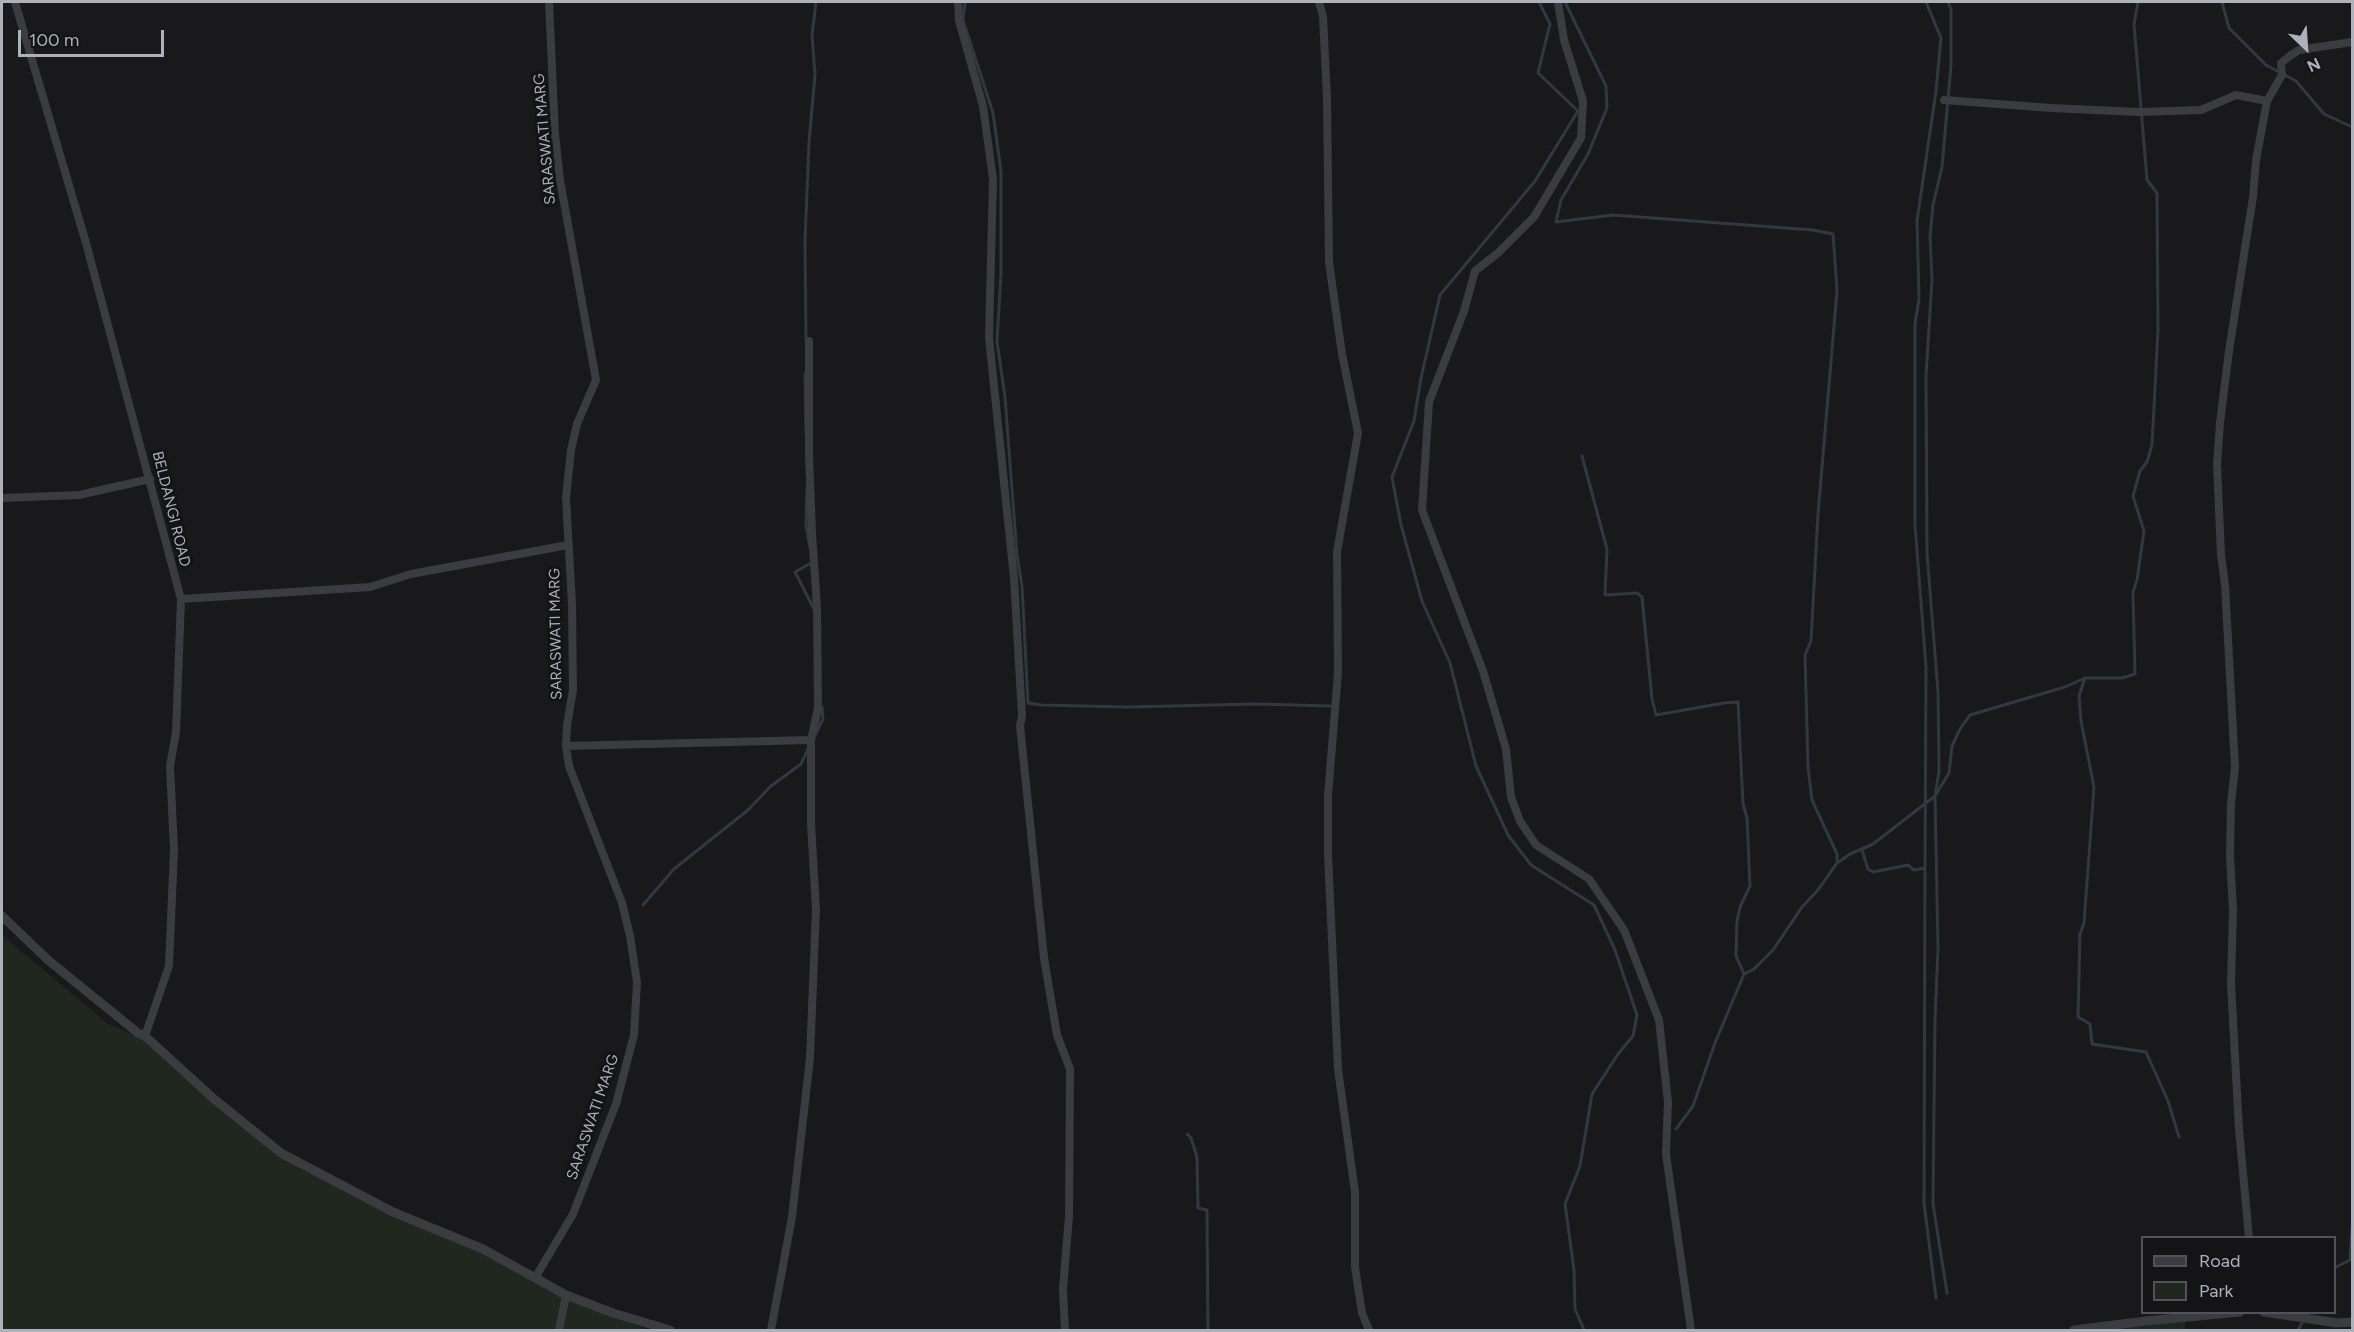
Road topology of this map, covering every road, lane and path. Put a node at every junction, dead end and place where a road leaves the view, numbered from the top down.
1 (15, 2) edge
2 (549, 2) edge
3 (958, 2) edge
4 (1319, 2) edge
5 (1558, 2) edge
6 (2352, 42) edge
7 (1944, 100) dead end
8 (2267, 101) junction
9 (809, 341) dead end
10 (150, 479) junction
11 (2, 498) edge
12 (568, 545) junction
13 (181, 599) junction
14 (811, 740) junction
15 (566, 746) junction
16 (2, 916) edge
17 (145, 1036) junction
18 (2249, 1236) edge
19 (536, 1278) junction
20 (566, 1295) junction
21 (2219, 1314) edge
22 (2274, 1314) edge
23 (2352, 1322) edge
24 (2339, 1327) edge
25 (558, 1330) edge
26 (670, 1330) edge
27 (771, 1330) edge
28 (1065, 1330) edge
29 (1369, 1330) edge
30 (1691, 1330) edge
31 (2074, 1330) edge

1 - 10 street, BELDANGI ROAD
2 - 12 street, SARASWATI MARG
3 - 28 street
4 - 29 street
5 - 30 street
6 - 8 street
7 - 8 street
8 - 18 street
9 - 14 street
10 - 11 street
10 - 13 street, BELDANGI ROAD
12 - 13 street
12 - 15 street, SARASWATI MARG
13 - 17 street, BELDANGI ROAD
14 - 15 street
14 - 27 street
15 - 19 street, SARASWATI MARG
16 - 17 street
17 - 19 street
19 - 20 street
20 - 25 street
20 - 26 street
21 - 31 street
22 - 24 street
23 - 24 street

